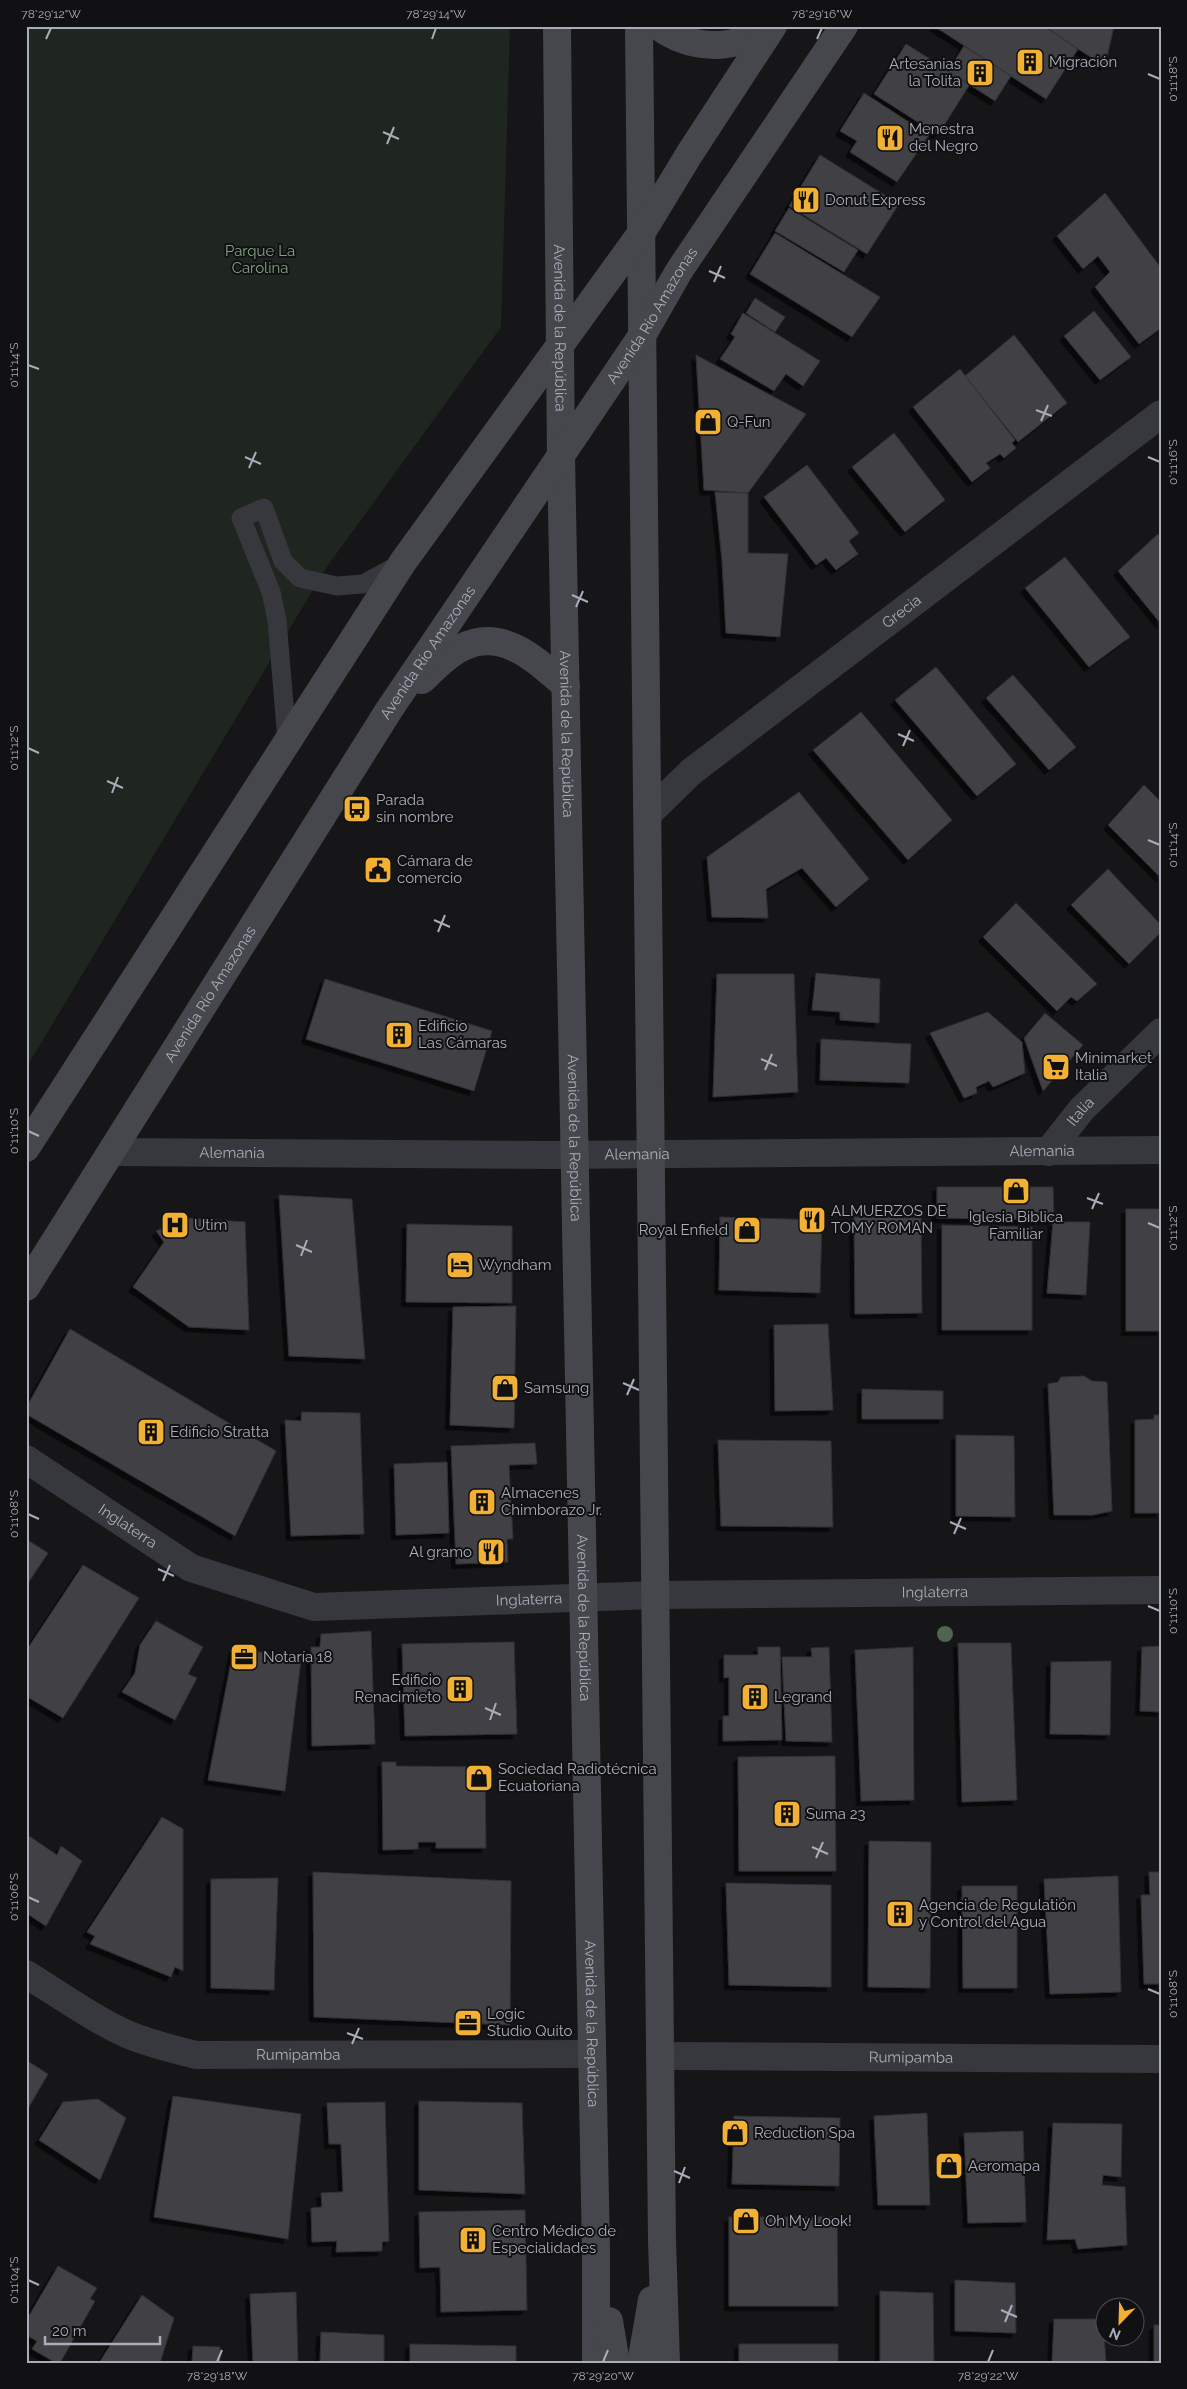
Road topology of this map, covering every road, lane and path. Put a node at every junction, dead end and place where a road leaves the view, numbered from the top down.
1 (557, 26) edge
2 (640, 26) edge
3 (658, 26) edge
4 (765, 26) edge
5 (773, 26) edge
6 (844, 26) edge
7 (642, 232) junction
8 (643, 334) junction
9 (560, 345) junction
10 (1161, 414) edge
11 (561, 457) junction
12 (403, 562) junction
13 (566, 686) junction
14 (389, 710) junction
15 (287, 741) junction
16 (648, 814) junction
17 (1161, 1032) edge
18 (26, 1148) edge
19 (1161, 1150) edge
20 (112, 1152) junction
21 (1048, 1152) junction
22 (652, 1154) junction
23 (574, 1155) junction
24 (26, 1287) edge
25 (26, 1459) edge
26 (1161, 1590) edge
27 (656, 1595) junction
28 (583, 1597) junction
29 (26, 1974) edge
30 (592, 2054) junction
31 (661, 2056) junction
32 (1161, 2059) edge
33 (662, 2241) junction
34 (596, 2251) junction
35 (596, 2363) edge
36 (616, 2363) edge
37 (641, 2363) edge
38 (666, 2363) edge

1 - 9 main road, Avenida de la República
2 - 7 main road
3 - 4 main road
5 - 7 main road
6 - 8 main road, Avenida Río Amazonas
7 - 8 main road
7 - 9 main road
8 - 11 main road, Avenida Río Amazonas
8 - 16 main road
9 - 11 main road, Avenida de la República
9 - 12 main road
10 - 16 street, Grecia
11 - 13 main road, Avenida de la República
11 - 14 main road, Avenida Río Amazonas
12 - 15 main road
12 - 15 lane
13 - 14 main road
13 - 23 main road, Avenida de la República
14 - 20 main road, Avenida Río Amazonas
15 - 18 main road
16 - 22 main road
17 - 21 street, Italia
19 - 21 street, Alemania
20 - 23 street, Alemania
20 - 24 main road, Avenida Río Amazonas
21 - 22 street, Alemania
22 - 23 street, Alemania
22 - 27 main road
23 - 28 main road, Avenida de la República
25 - 28 street, Inglaterra
26 - 27 street, Inglaterra
27 - 28 street, Inglaterra
27 - 31 main road
28 - 30 main road, Avenida de la República
29 - 30 street, Rumipamba
30 - 34 main road, Avenida de la República
31 - 32 street, Rumipamba
31 - 33 main road
33 - 37 main road
33 - 38 main road
34 - 35 main road, Avenida de la República
34 - 36 main road, Avenida de la República

